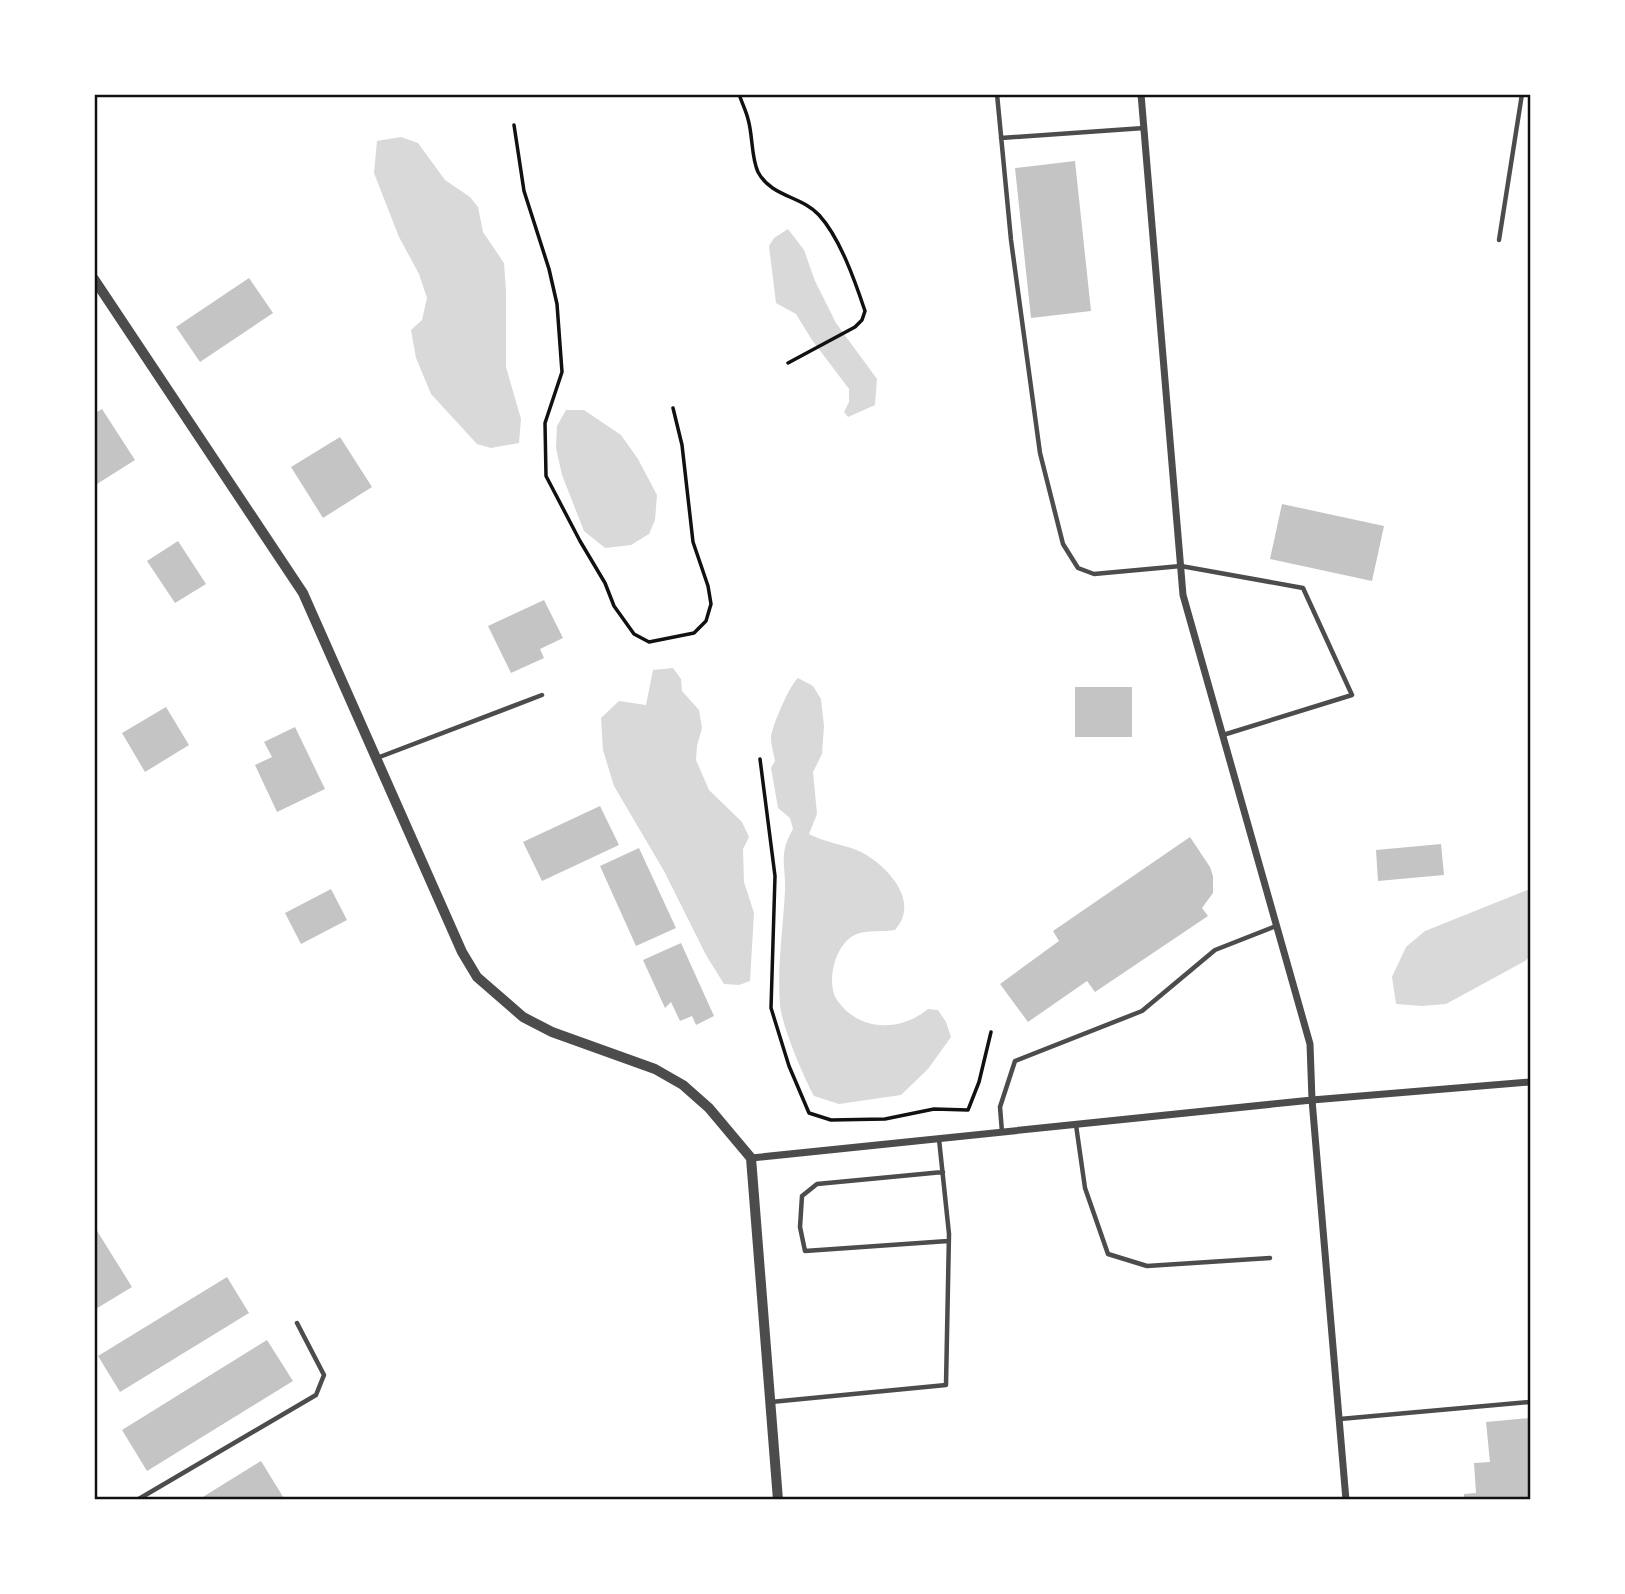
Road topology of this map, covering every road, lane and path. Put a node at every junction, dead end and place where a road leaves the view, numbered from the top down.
1 (739, 94) edge
2 (997, 94) edge
3 (1141, 94) edge
4 (1522, 94) edge
5 (514, 125) dead end
6 (1144, 128) junction
7 (1001, 138) junction
8 (1499, 240) dead end
9 (94, 279) edge
10 (788, 363) dead end
11 (673, 408) dead end
12 (1181, 566) junction
13 (542, 695) dead end
14 (1223, 735) junction
15 (376, 758) junction
16 (760, 759) dead end
17 (1276, 926) junction
18 (991, 1032) dead end
19 (1531, 1082) edge
20 (1312, 1100) junction
21 (1076, 1124) junction
22 (1002, 1132) junction
23 (939, 1138) junction
24 (751, 1158) junction
25 (943, 1172) junction
26 (949, 1241) junction
27 (1270, 1258) dead end
28 (298, 1323) dead end
29 (770, 1402) junction
30 (1531, 1402) edge
31 (1339, 1419) junction
32 (137, 1500) edge
33 (778, 1500) edge
34 (1346, 1500) edge

1 - 10 path
2 - 7 lane
3 - 6 street
4 - 8 lane
5 - 11 path
6 - 7 lane
6 - 12 street
7 - 12 lane
9 - 15 street
12 - 14 street
12 - 14 lane
13 - 15 lane
14 - 17 street
15 - 24 street
16 - 18 path
17 - 20 street
17 - 22 lane
19 - 20 street
20 - 21 street
20 - 31 street
21 - 22 street
21 - 27 lane
22 - 23 street
23 - 24 street
23 - 25 lane
24 - 29 street
25 - 26 lane
25 - 26 lane
26 - 29 lane
28 - 32 lane
29 - 33 street
30 - 31 lane
31 - 34 street

